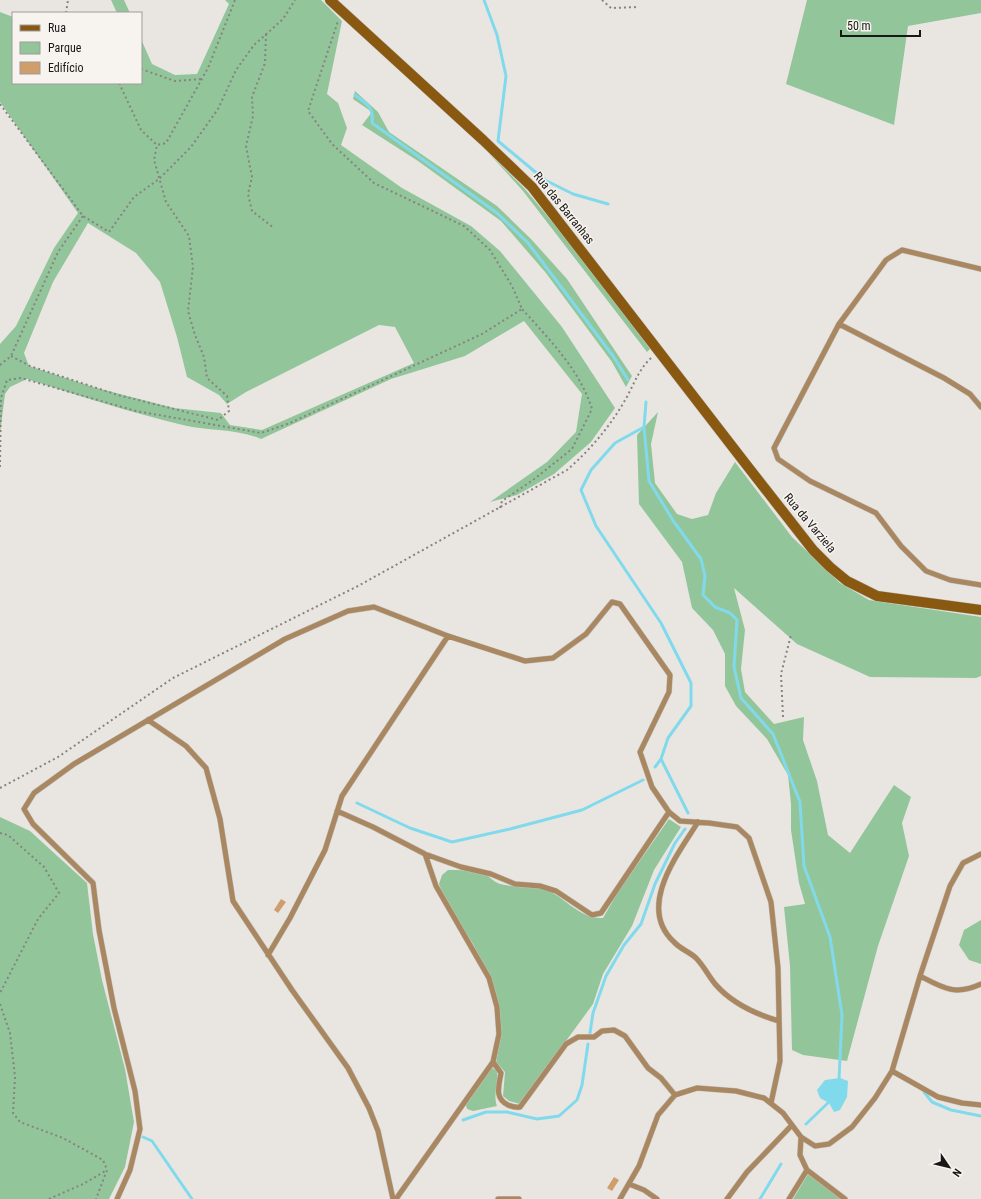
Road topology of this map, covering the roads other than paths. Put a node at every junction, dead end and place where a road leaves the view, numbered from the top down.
1 (330, 0) edge
2 (981, 269) edge
3 (838, 324) junction
4 (981, 407) edge
5 (745, 463) joint
6 (981, 585) edge
7 (981, 610) edge
8 (448, 636) junction
9 (148, 720) junction
10 (336, 811) junction
11 (669, 812) junction
12 (698, 822) junction
13 (425, 854) junction
14 (981, 854) edge
15 (268, 955) junction
16 (920, 976) junction
17 (981, 984) edge
18 (779, 1021) junction
19 (493, 1062) junction
20 (892, 1071) junction
21 (675, 1095) junction
22 (771, 1103) junction
23 (981, 1105) edge
24 (792, 1125) junction
25 (801, 1137) junction
26 (807, 1170) junction
27 (629, 1184) junction
28 (117, 1199) edge
29 (394, 1199) edge
30 (498, 1199) edge
31 (519, 1199) edge
32 (620, 1199) edge
33 (657, 1199) edge
34 (727, 1199) edge
35 (789, 1199) edge
36 (845, 1199) edge

1 - 5 main road, Rua das Barranhas
2 - 3 lane
3 - 4 lane
3 - 6 lane
5 - 7 main road, Rua da Varziela
8 - 9 lane
8 - 10 lane
8 - 11 lane
9 - 15 lane
9 - 28 lane
10 - 13 lane
10 - 15 lane
11 - 12 lane
11 - 13 lane
12 - 18 lane
12 - 18 lane
13 - 19 lane
14 - 16 lane
15 - 29 lane
16 - 17 lane
16 - 20 lane
18 - 22 lane
19 - 21 lane
19 - 29 lane
20 - 23 lane
20 - 25 lane
21 - 22 lane
21 - 27 lane
22 - 24 lane
24 - 25 lane
24 - 34 lane
25 - 26 lane
26 - 35 lane
26 - 36 lane
27 - 32 lane
27 - 33 lane
30 - 31 lane

